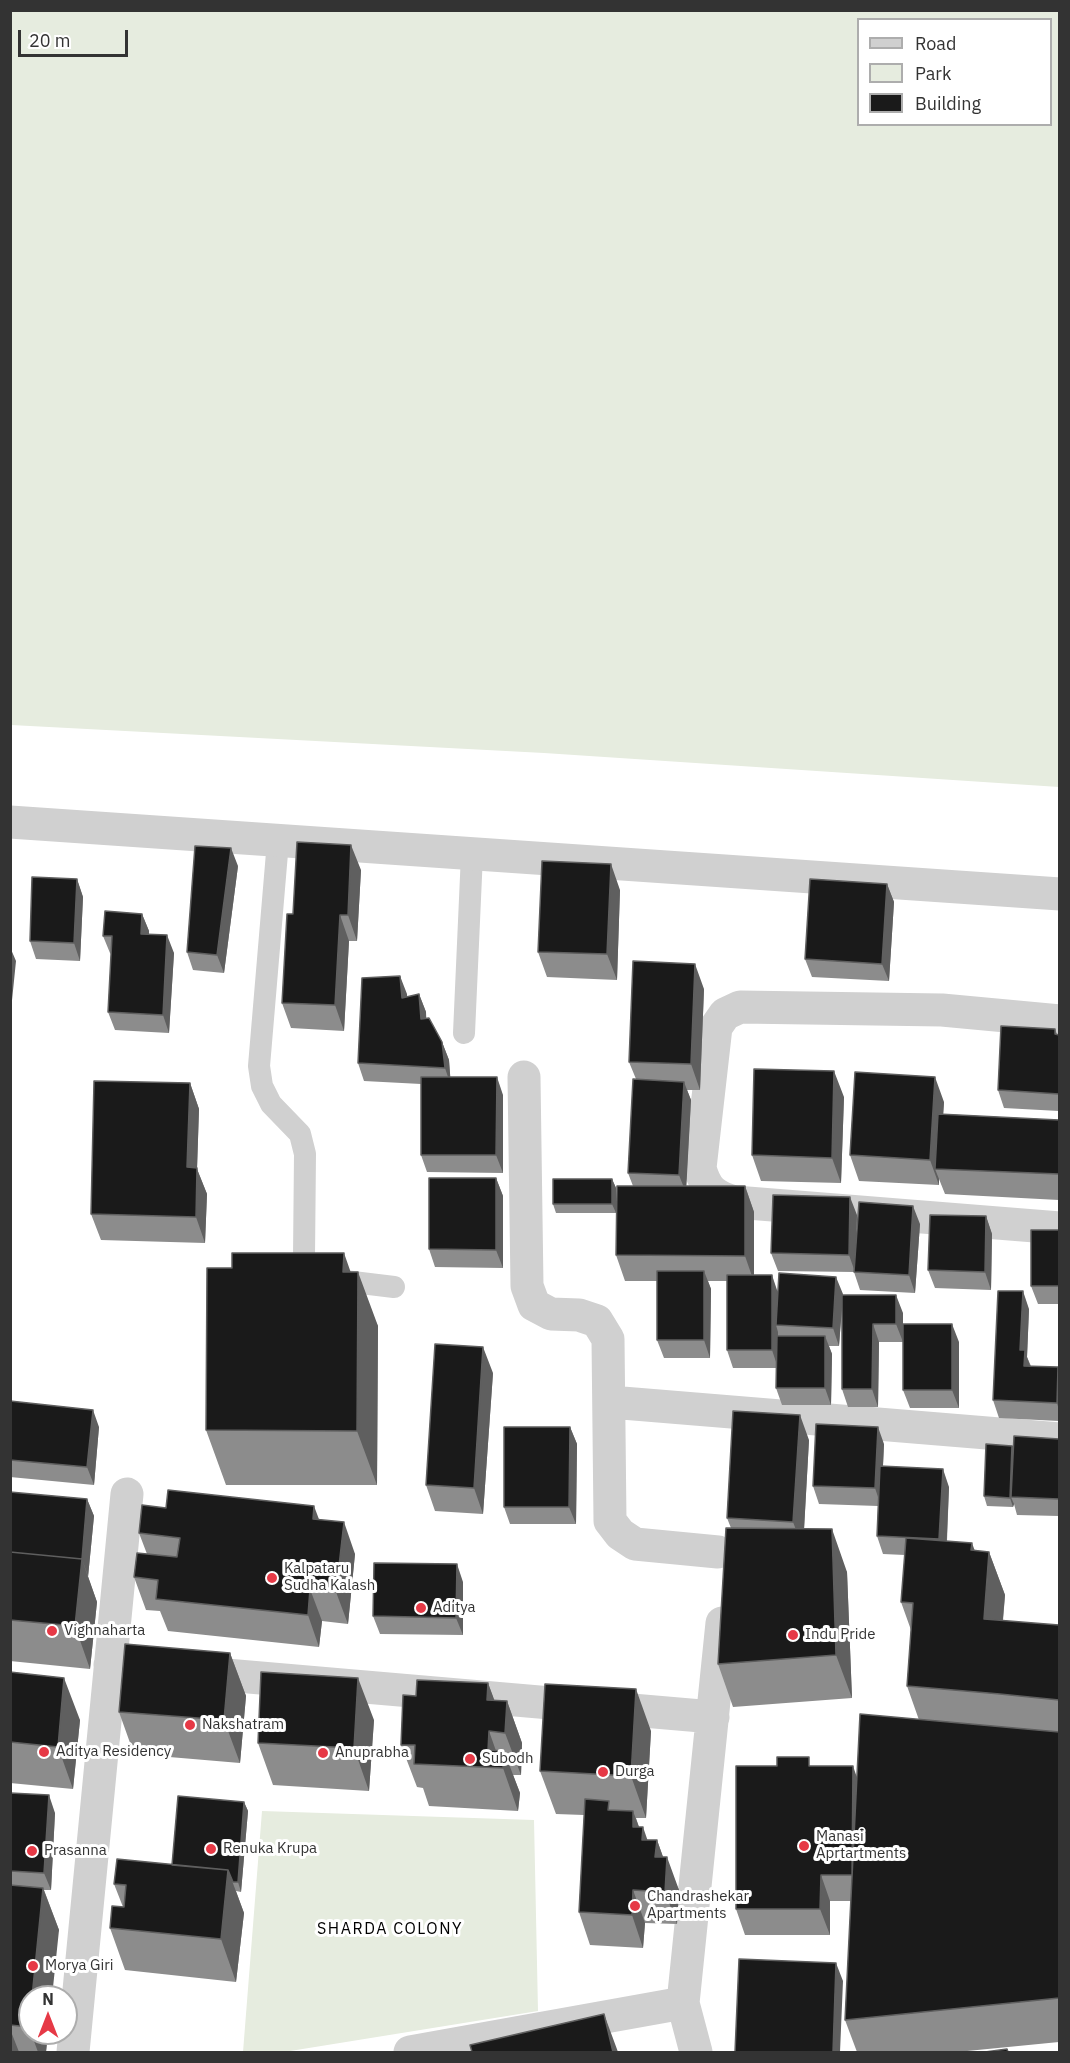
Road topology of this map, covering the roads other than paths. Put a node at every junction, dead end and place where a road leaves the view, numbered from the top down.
1 (10, 822) edge
2 (278, 841) junction
3 (472, 854) junction
4 (1059, 894) edge
5 (1059, 1021) edge
6 (464, 1033) dead end
7 (524, 1077) dead end
8 (1059, 1228) edge
9 (394, 1287) dead end
10 (610, 1402) junction
11 (1059, 1439) edge
12 (127, 1494) dead end
13 (718, 1552) dead end
14 (726, 1592) edge
15 (110, 1665) junction
16 (713, 1717) junction
17 (683, 2003) junction
18 (73, 2052) edge
19 (410, 2052) edge
20 (696, 2052) edge

1 - 2 street
2 - 3 street
2 - 9 lane
3 - 4 street
3 - 6 lane
5 - 8 street
7 - 10 street
10 - 11 street
10 - 13 street
12 - 15 street
14 - 16 street
15 - 16 street
15 - 18 street
16 - 17 street
17 - 19 street
17 - 20 street

